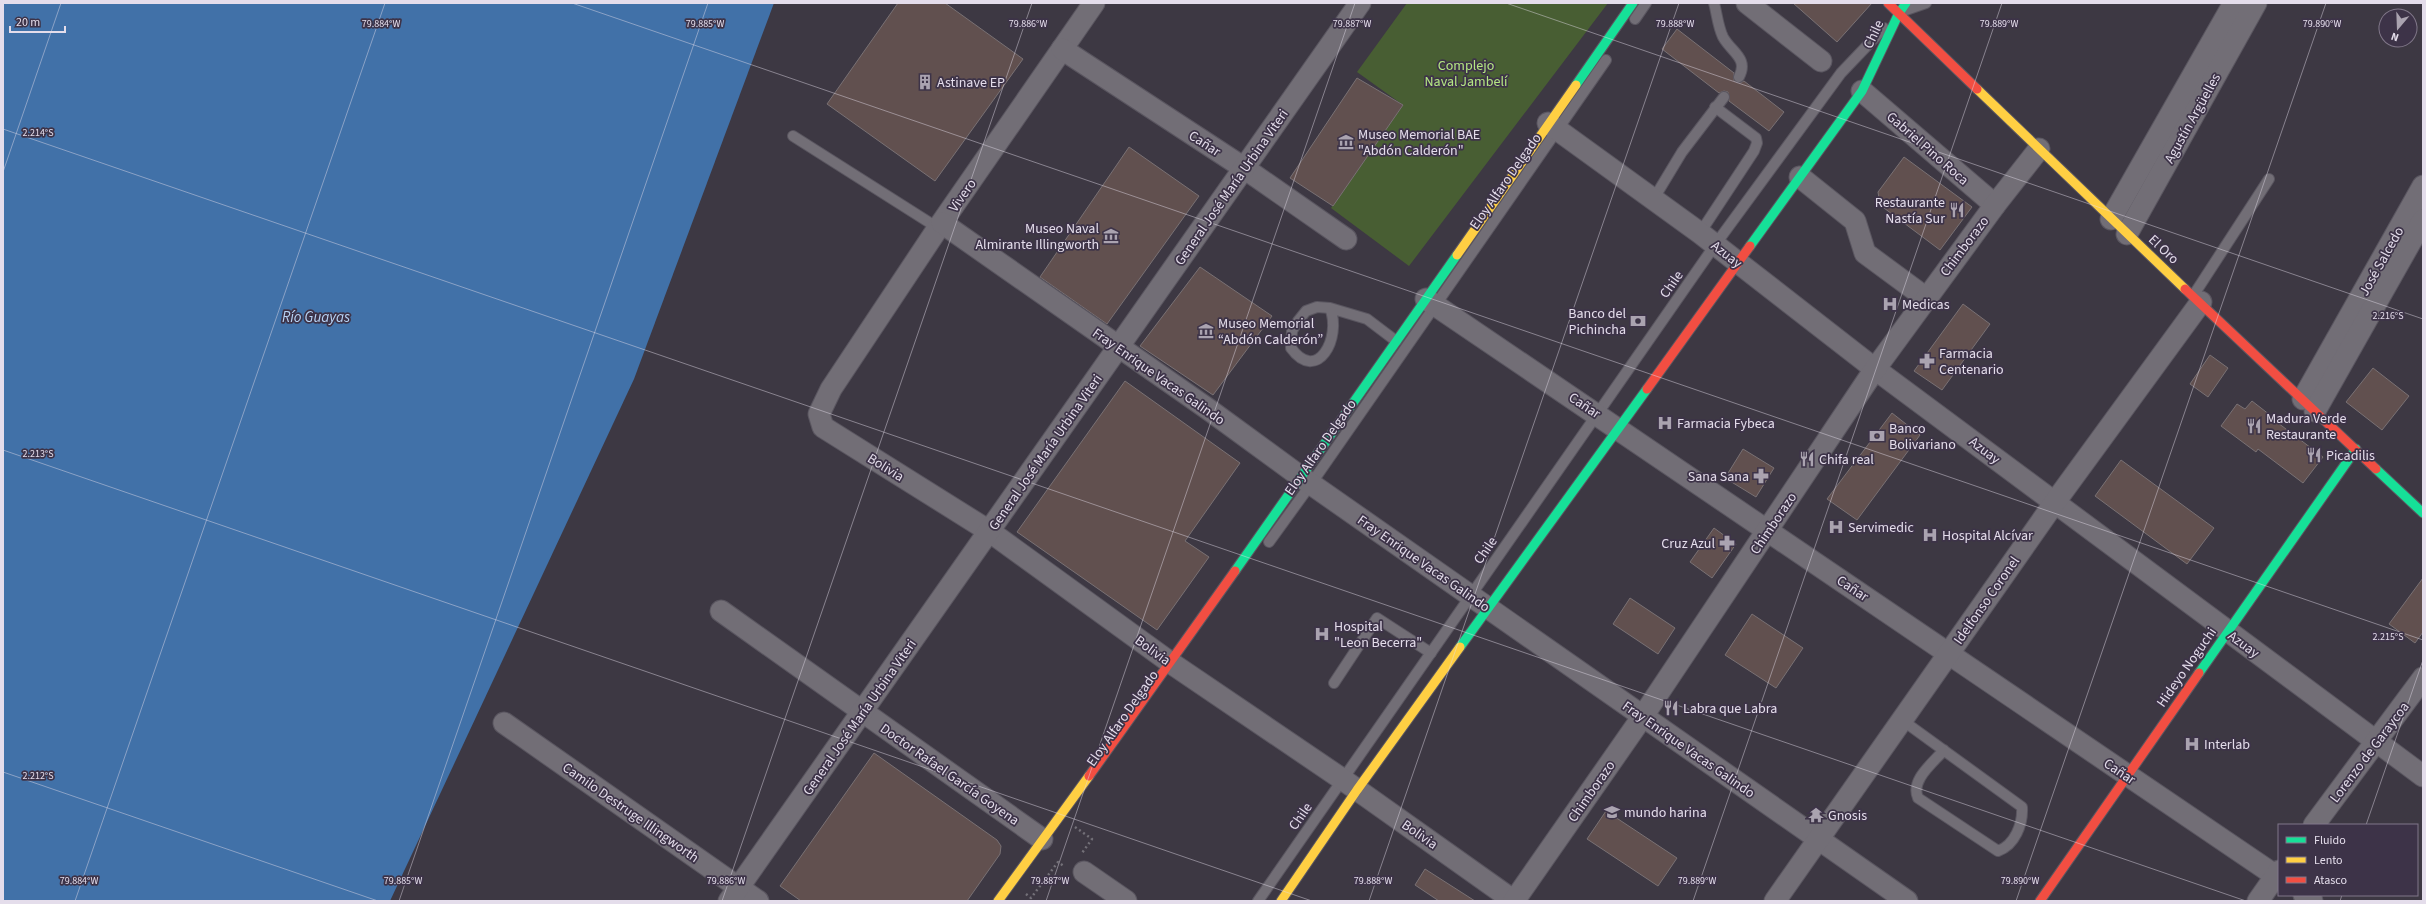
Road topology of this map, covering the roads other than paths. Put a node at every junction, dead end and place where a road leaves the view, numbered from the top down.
1 (1094, 3) edge
2 (1360, 3) edge
3 (1632, 3) edge
4 (1646, 3) edge
5 (1714, 3) edge
6 (1747, 3) edge
7 (1888, 3) edge
8 (1906, 3) edge
9 (1926, 3) edge
10 (2234, 3) edge
11 (2256, 3) edge
12 (1898, 13) junction
13 (1628, 28) dead end
14 (1062, 49) junction
15 (1611, 54) dead end
16 (2213, 60) junction
17 (1821, 61) dead end
18 (1739, 77) dead end
19 (1862, 91) junction
20 (1724, 97) dead end
21 (1715, 107) junction
22 (1553, 127) junction
23 (793, 136) dead end
24 (2039, 149) junction
25 (1244, 168) junction
26 (1800, 177) junction
27 (2269, 179) dead end
28 (2423, 186) edge
29 (1653, 200) junction
30 (1995, 205) junction
31 (2112, 219) junction
32 (2423, 220) edge
33 (940, 225) junction
34 (2127, 234) junction
35 (1346, 239) dead end
36 (1707, 239) junction
37 (2396, 251) junction
38 (1738, 263) junction
39 (1926, 298) junction
40 (2197, 299) junction
41 (1431, 302) junction
42 (1330, 308) junction
43 (1396, 341) junction
44 (1119, 347) junction
45 (1876, 369) junction
46 (831, 389) joint
47 (2309, 405) junction
48 (1598, 414) junction
49 (1620, 429) junction
50 (2356, 449) junction
51 (1306, 481) junction
52 (2055, 502) junction
53 (2423, 513) edge
54 (1768, 530) junction
55 (989, 531) junction
56 (1471, 595) junction
57 (1490, 608) junction
58 (721, 611) dead end
59 (2227, 632) junction
60 (1431, 653) junction
61 (1949, 653) junction
62 (1174, 665) junction
63 (2423, 678) edge
64 (1334, 684) dead end
65 (862, 712) junction
66 (1643, 716) junction
67 (1902, 720) junction
68 (504, 723) dead end
69 (2378, 741) junction
70 (1944, 750) junction
71 (2127, 775) junction
72 (2423, 776) edge
73 (1350, 785) junction
74 (2315, 824) edge
75 (1042, 839) junction
76 (1818, 839) junction
77 (1077, 867) road end
78 (2278, 875) edge
79 (734, 894) edge
80 (758, 901) edge
81 (998, 901) edge
82 (1009, 901) edge
83 (1126, 901) edge
84 (1258, 901) edge
85 (1281, 901) edge
86 (1514, 901) edge
87 (1775, 901) edge
88 (1907, 901) edge
89 (2040, 901) edge
90 (2258, 901) edge

1 - 14 street, Vivero
2 - 25 street, General José María Urbina Viteri
3 - 22 main road, Eloy Alfaro Delgado
4 - 13 lane
5 - 18 lane
6 - 17 street
7 - 12 main road, El Oro
8 - 12 main road
9 - 12 lane
10 - 16 street, Agustín Argüelles
11 - 16 street, Agustín Argüelles
12 - 19 main road, Chile
12 - 24 main road, El Oro
12 - 36 lane, Chile
14 - 25 street, Cañar
14 - 33 street, Vivero
15 - 22 lane, Eloy Alfaro Delgado
16 - 31 street, Agustín Argüelles
16 - 34 street, Agustín Argüelles
19 - 26 main road, Chile
19 - 30 street, Gabriel Pino Roca
20 - 21 lane
21 - 29 lane
21 - 36 lane
22 - 29 street, Azuay
22 - 41 lane, Eloy Alfaro Delgado
23 - 33 lane
24 - 30 street, Chimborazo
24 - 31 main road, El Oro
25 - 35 street, Cañar
25 - 44 street, General José María Urbina Viteri
26 - 38 main road, Chile
26 - 39 street
27 - 40 lane
28 - 37 street, José Salcedo
29 - 36 street, Azuay
30 - 39 street, Chimborazo
31 - 34 main road, El Oro
32 - 37 street, José Salcedo
33 - 44 street, Fray Enrique Vacas Galindo
33 - 46 street, Vivero
34 - 40 main road, El Oro
36 - 38 street, Azuay
36 - 48 lane, Chile
37 - 47 street, José Salcedo
38 - 45 street, Azuay
38 - 49 main road, Chile
39 - 45 street, Chimborazo
40 - 47 main road, El Oro
40 - 52 street, Idelfonso Coronel
41 - 43 main road, Eloy Alfaro Delgado
41 - 48 street, Cañar
41 - 51 lane, Eloy Alfaro Delgado
42 - 42 lane
42 - 43 lane
43 - 51 main road, Eloy Alfaro Delgado
44 - 51 street, Fray Enrique Vacas Galindo
44 - 55 street, General José María Urbina Viteri
45 - 52 street, Azuay
45 - 54 street, Chimborazo
46 - 55 street, Bolivia
47 - 50 main road, El Oro
48 - 49 street, Cañar
48 - 56 lane, Chile
49 - 54 street, Cañar
49 - 57 main road, Chile
50 - 53 main road, El Oro
50 - 59 main road, Hideyo Noguchi
51 - 56 street, Fray Enrique Vacas Galindo
51 - 62 lane, Eloy Alfaro Delgado
52 - 59 street, Azuay
52 - 61 street, Idelfonso Coronel
54 - 61 street, Cañar
54 - 66 street, Chimborazo
55 - 62 street, Bolivia
55 - 65 street, General José María Urbina Viteri
56 - 57 street, Fray Enrique Vacas Galindo
56 - 60 lane, Chile
57 - 66 street, Fray Enrique Vacas Galindo
57 - 73 main road, Chile
58 - 65 street, Doctor Rafael García Goyena
59 - 69 street, Azuay
59 - 71 main road, Hideyo Noguchi
60 - 64 lane
60 - 73 lane, Chile
61 - 67 street, Idelfonso Coronel
61 - 71 street, Cañar
62 - 73 street, Bolivia
62 - 75 main road, Eloy Alfaro Delgado
62 - 82 lane, Eloy Alfaro Delgado
63 - 69 street, Lorenzo de Garaycoa
65 - 75 street, Doctor Rafael García Goyena
65 - 79 street, General José María Urbina Viteri
66 - 76 street, Fray Enrique Vacas Galindo
66 - 86 street, Chimborazo
67 - 70 lane
67 - 76 street, Idelfonso Coronel
68 - 79 street, Camilo Destruge Illingworth
69 - 72 street, Azuay
69 - 74 street, Lorenzo de Garaycoa
70 - 70 lane
71 - 78 street, Cañar
71 - 89 main road, Hideyo Noguchi
73 - 84 lane, Chile
73 - 85 main road, Chile
73 - 86 street, Bolivia
75 - 81 main road, Eloy Alfaro Delgado
76 - 87 street, Idelfonso Coronel
76 - 88 street, Fray Enrique Vacas Galindo
77 - 83 street
78 - 90 street
79 - 80 street, Camilo Destruge Illingworth

